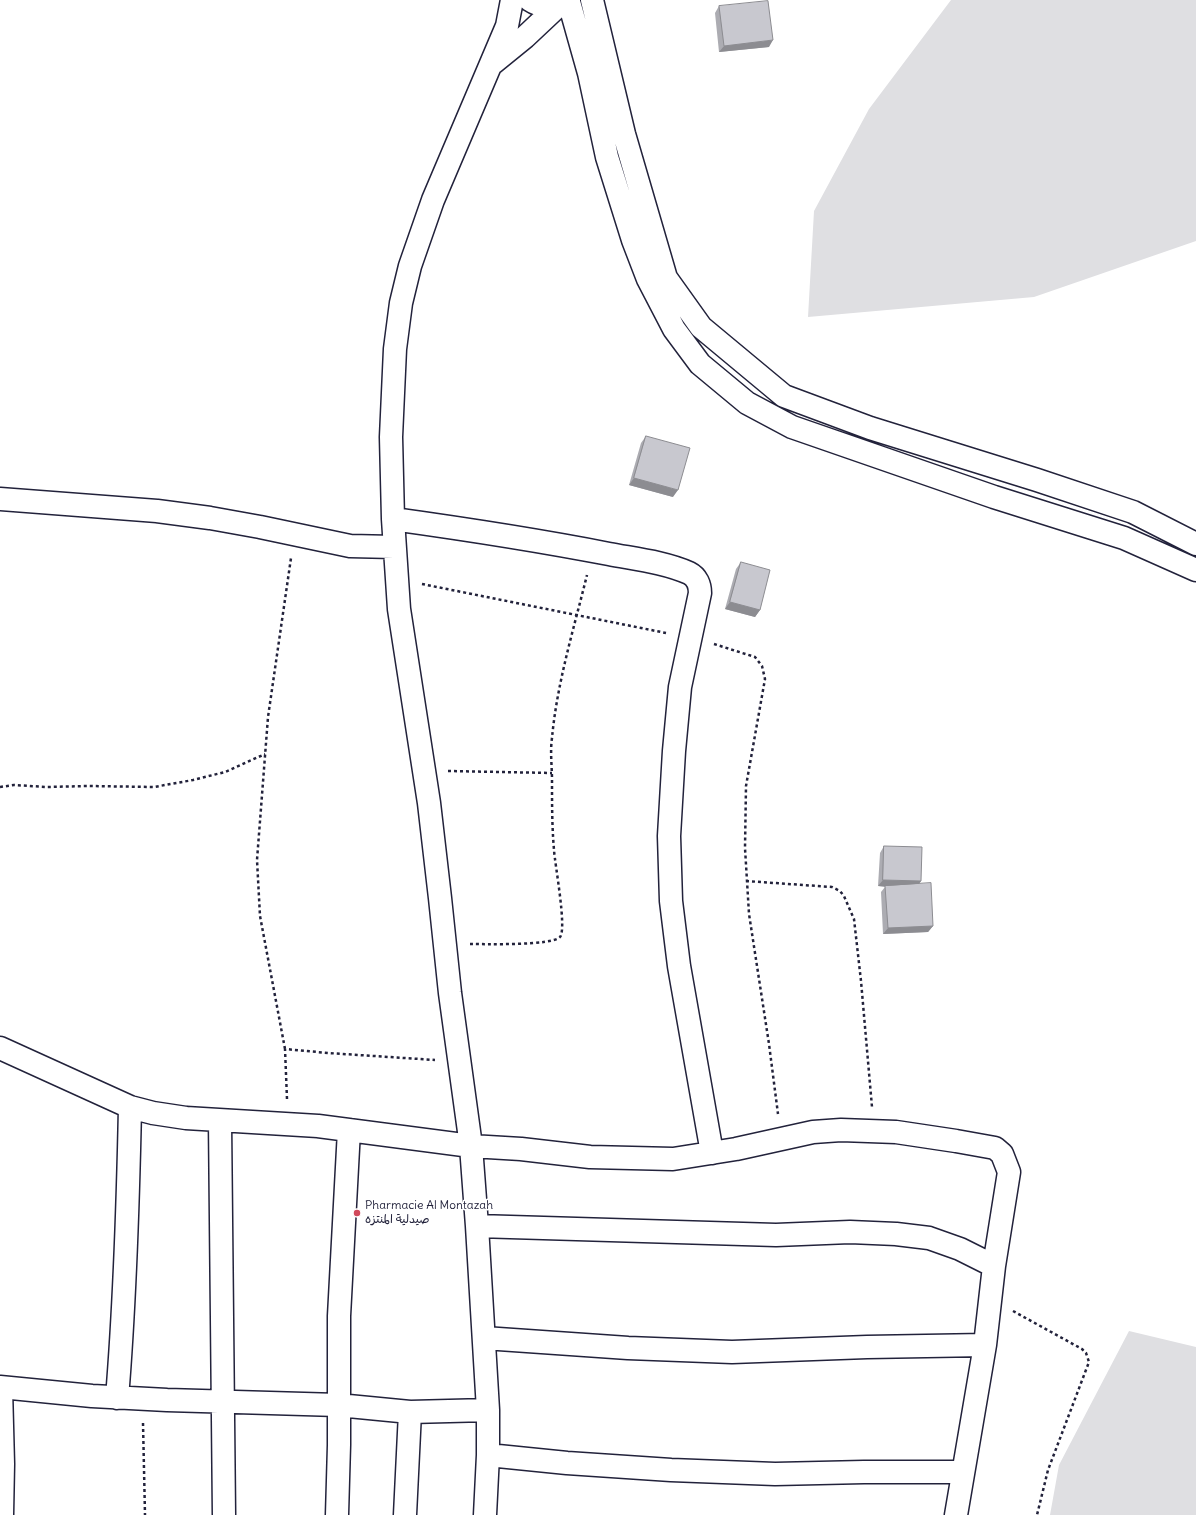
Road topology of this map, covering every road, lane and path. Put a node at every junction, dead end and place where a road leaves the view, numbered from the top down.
1 (512, 0) edge
2 (530, 0) edge
3 (592, 0) edge
4 (566, 3) edge
5 (492, 63) junction
6 (0, 499) edge
7 (393, 519) junction
8 (295, 534) junction
9 (1196, 544) edge
10 (394, 547) junction
11 (593, 551) junction
12 (1196, 570) edge
13 (265, 754) junction
14 (423, 770) junction
15 (552, 773) junction
16 (0, 787) edge
17 (746, 881) dead end
18 (445, 944) junction
19 (0, 1048) edge
20 (285, 1049) junction
21 (459, 1061) junction
22 (130, 1107) junction
23 (220, 1121) junction
24 (288, 1124) junction
25 (349, 1130) junction
26 (874, 1131) junction
27 (471, 1146) junction
28 (712, 1152) junction
29 (478, 1226) junction
30 (994, 1266) junction
31 (991, 1299) junction
32 (484, 1338) junction
33 (985, 1345) junction
34 (1, 1387) edge
35 (117, 1398) junction
36 (142, 1399) junction
37 (223, 1402) junction
38 (338, 1405) junction
39 (488, 1410) junction
40 (410, 1412) junction
41 (488, 1455) junction
42 (962, 1472) junction
43 (2, 1515) edge
44 (145, 1515) edge
45 (224, 1515) edge
46 (337, 1515) edge
47 (405, 1515) edge
48 (485, 1515) edge
49 (956, 1515) edge
50 (1037, 1515) edge

1 - 5 street
2 - 4 street
3 - 9 street
4 - 5 street
4 - 12 street
5 - 7 street
6 - 8 street
7 - 10 street
7 - 11 street
8 - 10 street
8 - 13 path
10 - 14 street
11 - 15 path
11 - 28 street
13 - 16 path
13 - 20 path
14 - 15 path
14 - 18 street
15 - 18 path
17 - 26 path
18 - 21 street
19 - 22 street
20 - 21 path
20 - 24 path
21 - 27 street
22 - 23 street
22 - 35 street
23 - 24 street
23 - 37 street
24 - 25 street
25 - 27 street
25 - 38 street
26 - 28 street
26 - 30 street
27 - 28 street
27 - 29 street
29 - 30 street
29 - 32 street
30 - 31 street
31 - 33 street
31 - 50 path
32 - 33 street
32 - 39 street
33 - 42 street
34 - 35 street
34 - 43 street
35 - 36 street
36 - 37 street
36 - 44 path
37 - 38 street
37 - 45 street
38 - 40 street
38 - 46 street
39 - 40 street
39 - 41 street
40 - 47 street
41 - 42 street
41 - 48 street
42 - 49 street

